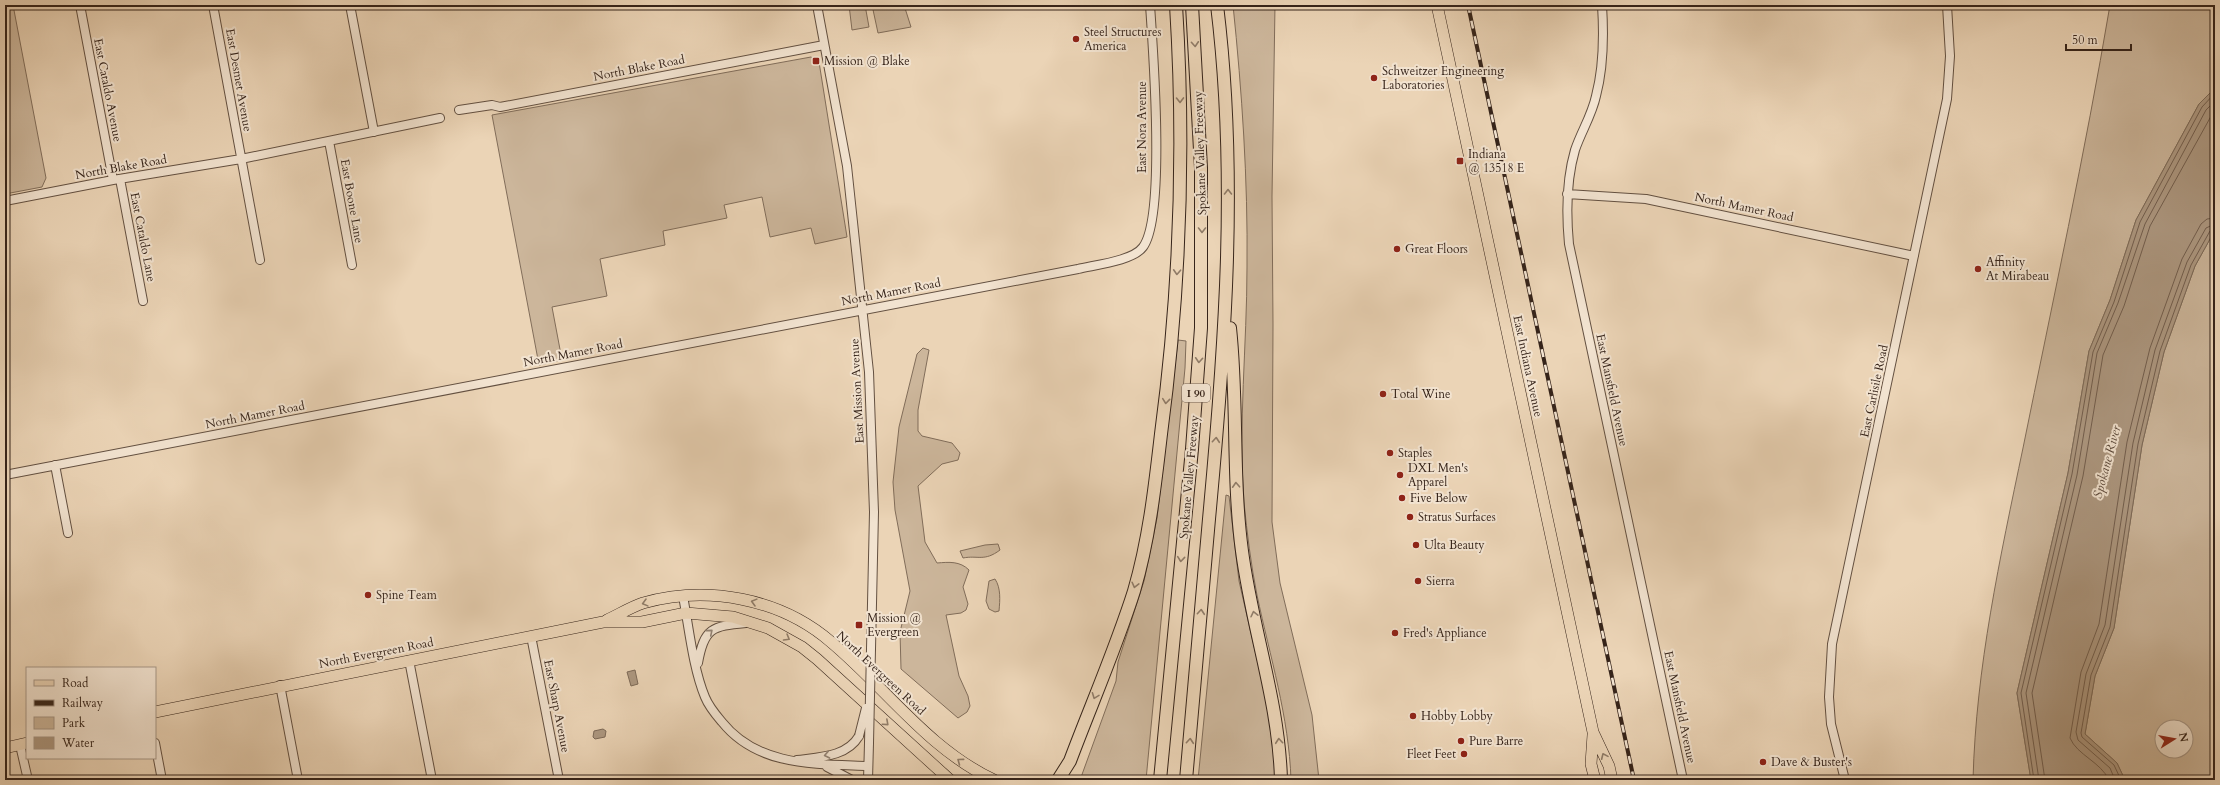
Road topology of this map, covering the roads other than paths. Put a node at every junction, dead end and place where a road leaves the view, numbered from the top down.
1 (80, 5) edge
2 (213, 5) edge
3 (350, 5) edge
4 (817, 5) edge
5 (1150, 5) edge
6 (1176, 5) edge
7 (1192, 5) edge
8 (1217, 5) edge
9 (1437, 5) edge
10 (1602, 5) edge
11 (1947, 5) edge
12 (824, 45) junction
13 (459, 110) dead end
14 (440, 118) dead end
15 (374, 132) junction
16 (329, 141) junction
17 (241, 159) junction
18 (116, 179) junction
19 (1567, 194) junction
20 (5, 201) edge
21 (1143, 248) joint
22 (1914, 256) junction
23 (260, 260) dead end
24 (352, 264) dead end
25 (1226, 296) junction
26 (143, 301) dead end
27 (864, 310) junction
28 (55, 466) junction
29 (5, 475) edge
30 (68, 533) dead end
31 (683, 596) junction
32 (686, 613) junction
33 (603, 622) junction
34 (752, 622) junction
35 (531, 636) junction
36 (409, 660) junction
37 (697, 668) junction
38 (280, 685) junction
39 (870, 693) junction
40 (156, 712) edge
41 (1593, 732) junction
42 (24, 744) edge
43 (5, 748) edge
44 (156, 748) edge
45 (788, 761) junction
46 (1070, 761) junction
47 (821, 764) junction
48 (868, 766) junction
49 (947, 778) edge
50 (28, 780) edge
51 (162, 780) edge
52 (298, 780) edge
53 (432, 780) edge
54 (559, 780) edge
55 (852, 780) edge
56 (868, 780) edge
57 (994, 780) edge
58 (1058, 780) edge
59 (1068, 780) edge
60 (1160, 780) edge
61 (1186, 780) edge
62 (1281, 780) edge
63 (1595, 780) edge
64 (1612, 780) edge
65 (1683, 780) edge
66 (1845, 780) edge

1 - 18 street, East Cataldo Avenue
2 - 17 street, East Desmet Avenue
3 - 15 street
4 - 12 street, East Mission Avenue
5 - 21 street, East Nora Avenue
6 -> 46 highway
7 -> 60 highway, Spokane Valley Freeway / I 90
25 -> 8 highway, Spokane Valley Freeway / I 90
9 - 41 main road, East Indiana Avenue
10 - 19 street, East Mansfield Avenue
11 - 22 street, East Carlisile Road
12 - 13 street, North Blake Road
12 - 27 street, East Mission Avenue
14 - 15 street, North Blake Road
15 - 16 street, North Blake Road
16 - 17 street, North Blake Road
16 - 24 street, East Boone Lane
17 - 18 street, North Blake Road
17 - 23 street
18 - 20 street, North Blake Road
18 - 26 street, East Cataldo Lane
19 - 22 street, North Mamer Road
19 - 65 street, East Mansfield Avenue
21 - 27 street, North Mamer Road
22 - 66 street, East Carlisile Road
61 -> 25 highway, Spokane Valley Freeway / I 90
62 -> 25 highway
27 - 28 street, North Mamer Road
27 - 39 street, East Mission Avenue, bridge
28 - 29 street, North Mamer Road
28 - 30 street
31 - 32 street
31 -> 33 main road, North Evergreen Road
57 -> 31 main road, North Evergreen Road
32 - 33 main road, North Evergreen Road
32 - 34 main road, North Evergreen Road
32 - 37 street
33 - 35 main road, North Evergreen Road
37 -> 34 street
34 -> 49 main road, North Evergreen Road
35 - 36 main road, North Evergreen Road
35 - 54 street, East Sharp Avenue
36 - 38 main road, North Evergreen Road
36 - 53 street
37 - 45 street
38 - 40 main road, North Evergreen Road
38 - 52 street
39 -> 45 street, bridge
39 - 48 street, East Mission Avenue, bridge
41 - 63 main road, East Indiana Avenue
64 -> 41 main road, East Indiana Avenue
42 - 43 main road
42 - 50 street
44 - 51 street
45 - 47 street
46 - 58 highway
46 - 59 highway
47 - 48 street
47 - 55 street
48 - 56 street, East Mission Avenue

